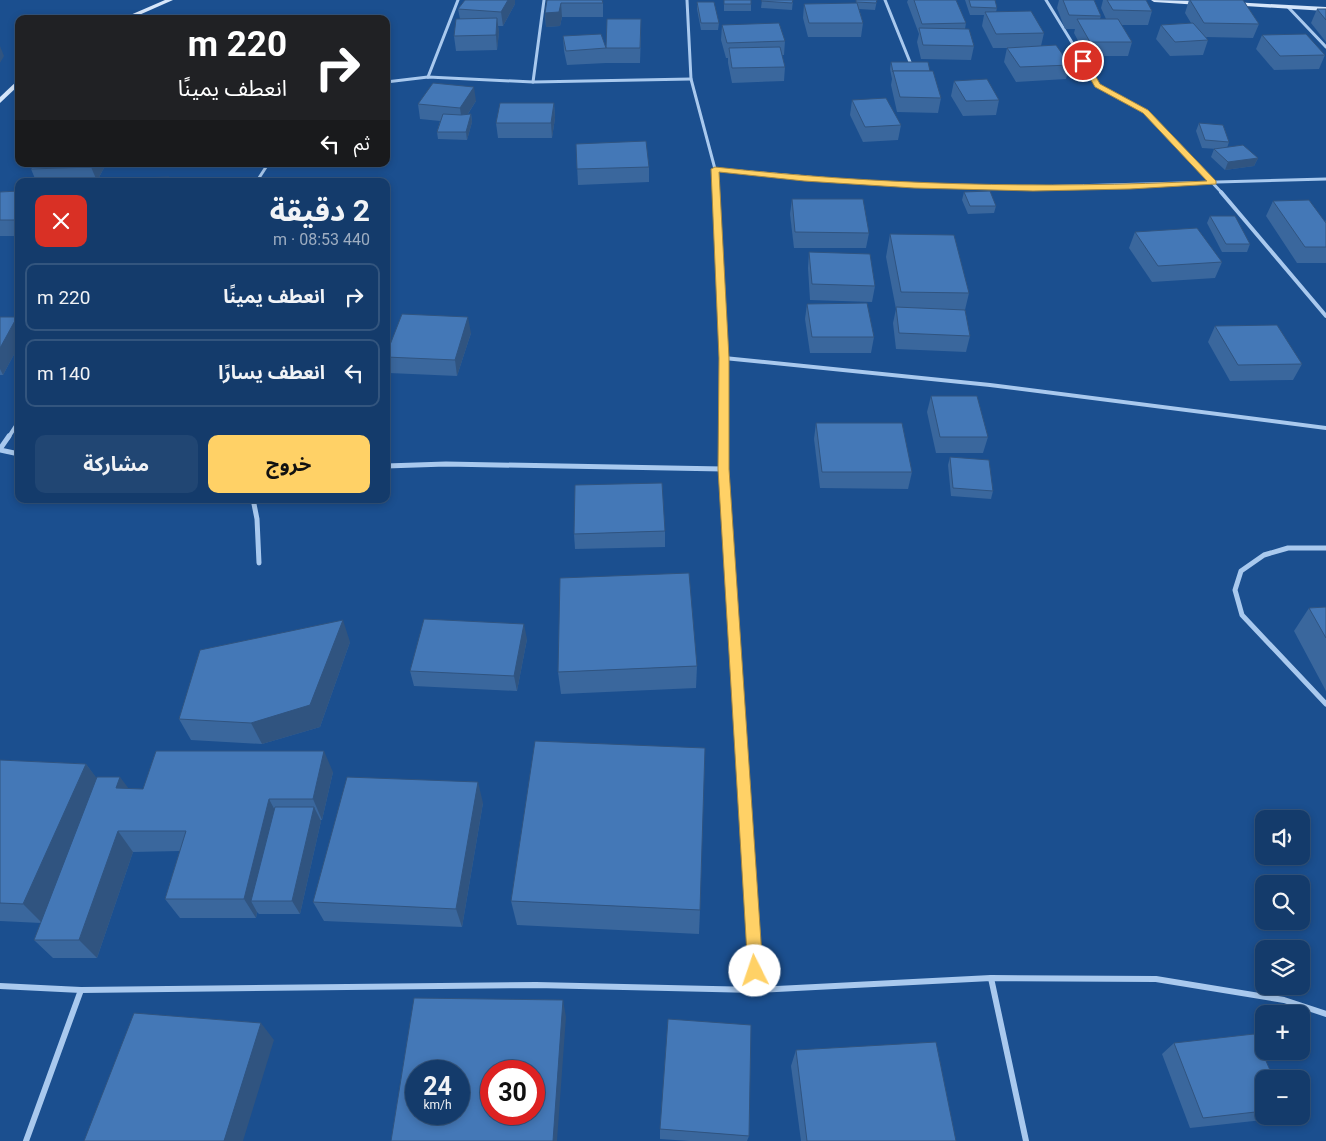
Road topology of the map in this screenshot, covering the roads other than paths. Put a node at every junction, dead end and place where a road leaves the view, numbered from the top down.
1 (170, 0) edge
2 (458, 0) edge
3 (544, 0) edge
4 (687, 0) edge
5 (885, 0) edge
6 (1046, 0) edge
7 (1154, 0) edge
8 (1211, 3) edge
9 (1221, 4) edge
10 (1288, 8) junction
11 (1326, 9) edge
12 (134, 15) edge
13 (1326, 47) edge
14 (910, 62) edge
15 (428, 77) junction
16 (691, 78) junction
17 (390, 82) edge
18 (533, 82) junction
19 (15, 85) edge
20 (0, 101) edge
21 (266, 167) edge
22 (715, 169) junction
23 (259, 178) edge
24 (1326, 179) edge
25 (1213, 183) junction
26 (1326, 316) edge
27 (724, 358) junction
28 (15, 427) edge
29 (1326, 428) edge
30 (0, 450) edge
31 (15, 453) edge
32 (390, 466) edge
33 (724, 469) junction
34 (253, 503) edge
35 (1326, 548) edge
36 (259, 563) dead end
37 (1326, 704) edge
38 (991, 978) junction
39 (0, 986) edge
40 (82, 990) junction
41 (756, 990) junction
42 (1326, 1014) edge
43 (26, 1141) edge
44 (1026, 1141) edge

1 - 12 street
2 - 15 street
3 - 18 street
4 - 16 street
5 - 14 street
6 - 25 street
7 - 8 street
9 - 10 street
10 - 11 street
10 - 13 street
15 - 17 street
15 - 18 street
16 - 18 street
16 - 22 street
19 - 20 street
21 - 23 street
22 - 25 street
22 - 27 street
24 - 25 street
25 - 26 street
27 - 29 street
27 - 33 street
28 - 30 street
30 - 31 street
32 - 33 street
33 - 41 street
34 - 36 street
35 - 37 street
38 - 41 street
38 - 42 street
38 - 44 street
39 - 40 street
40 - 41 street
40 - 43 street

